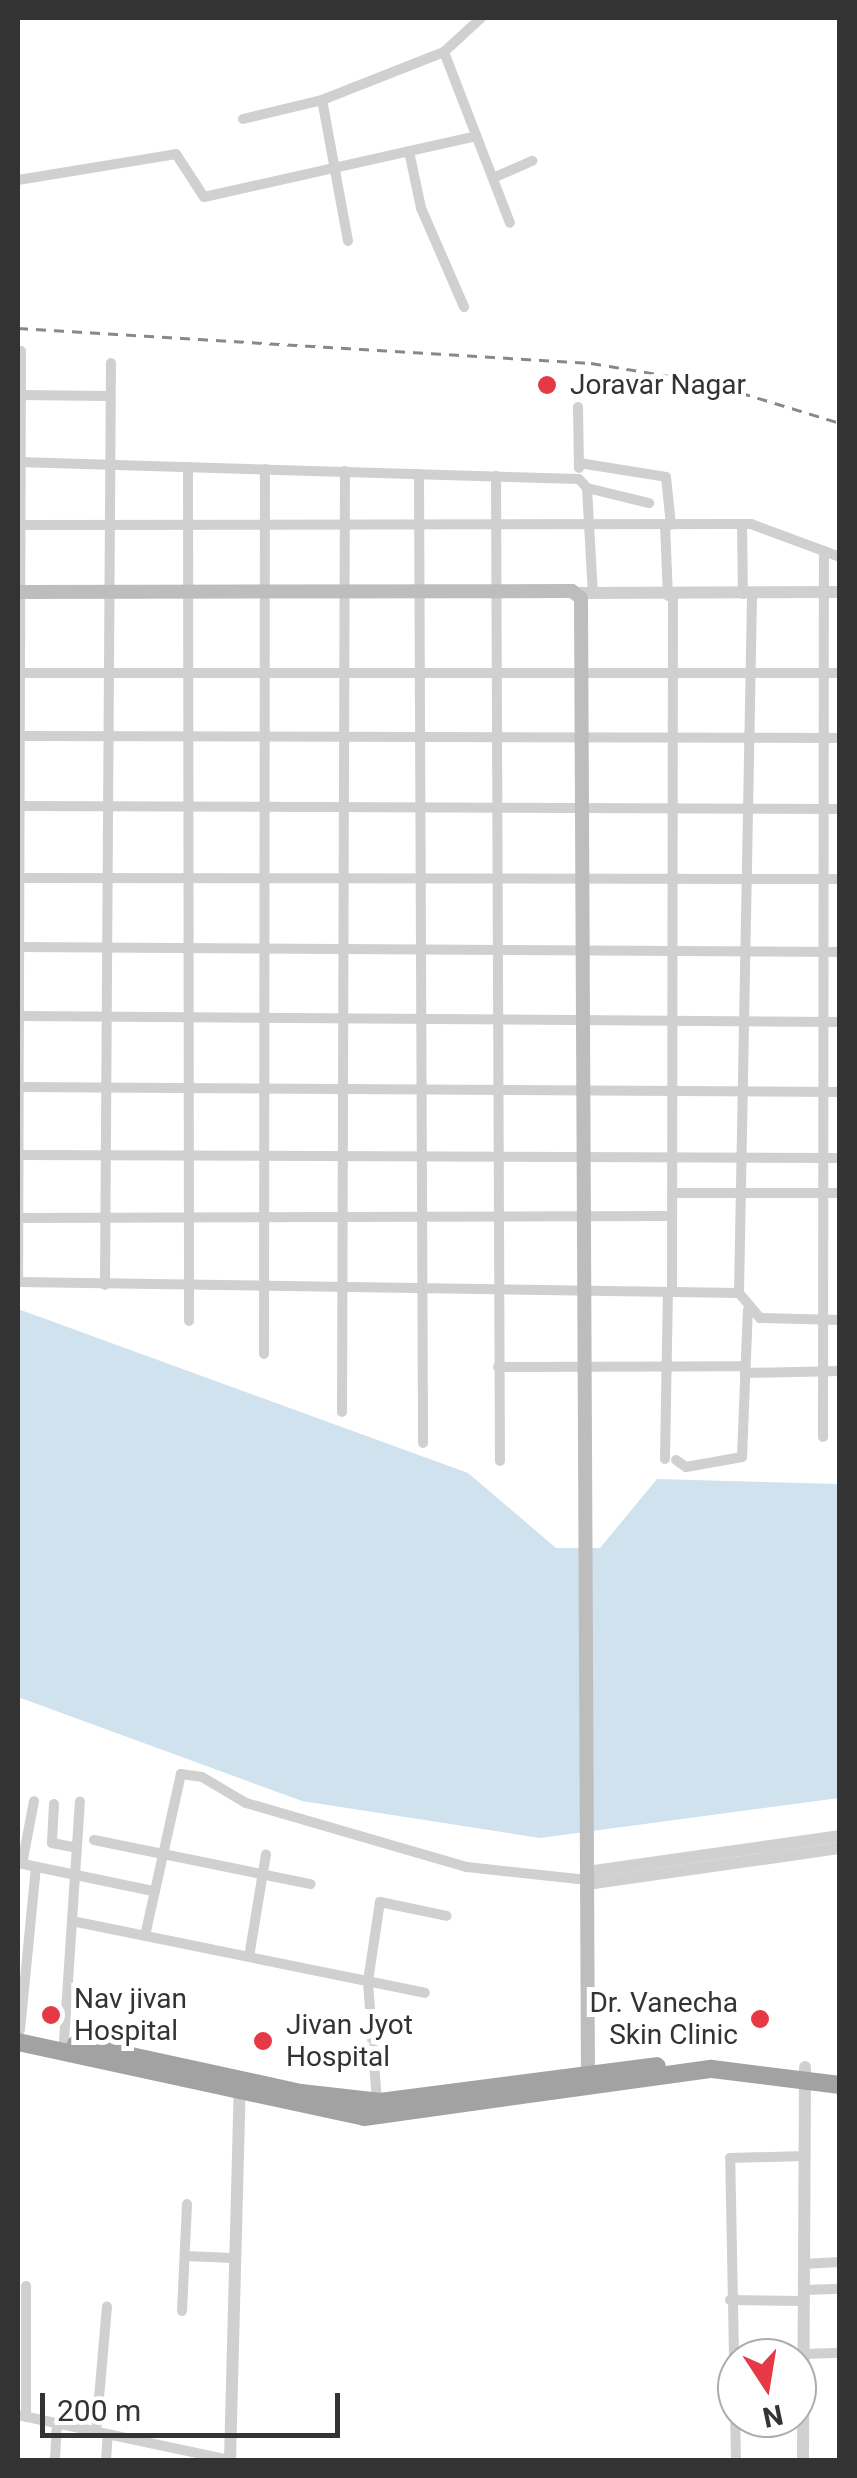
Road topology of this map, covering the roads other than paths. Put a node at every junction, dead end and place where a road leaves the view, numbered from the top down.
1 (481, 18) edge
2 (444, 52) junction
3 (322, 100) junction
4 (243, 119) dead end
5 (476, 136) junction
6 (408, 151) junction
7 (532, 161) dead end
8 (335, 168) junction
9 (493, 178) junction
10 (18, 180) edge
11 (510, 222) dead end
12 (348, 241) dead end
13 (464, 307) dead end
14 (21, 351) dead end
15 (111, 362) dead end
16 (19, 395) edge
17 (110, 396) junction
18 (578, 407) dead end
19 (19, 462) edge
20 (579, 462) junction
21 (109, 464) junction
22 (188, 466) junction
23 (265, 469) junction
24 (345, 471) junction
25 (419, 474) junction
26 (496, 476) junction
27 (583, 484) junction
28 (648, 503) dead end
29 (742, 524) junction
30 (19, 525) edge
31 (668, 525) junction
32 (109, 526) junction
33 (186, 526) junction
34 (590, 526) junction
35 (264, 527) junction
36 (344, 527) junction
37 (419, 528) junction
38 (496, 528) junction
39 (824, 551) junction
40 (840, 557) edge
41 (184, 588) junction
42 (261, 589) junction
43 (109, 590) junction
44 (343, 590) junction
45 (418, 591) junction
46 (19, 592) edge
47 (494, 592) junction
48 (833, 592) edge
49 (586, 594) junction
50 (747, 594) junction
51 (670, 596) junction
52 (21, 672) junction
53 (110, 673) junction
54 (185, 673) junction
55 (262, 673) junction
56 (342, 673) junction
57 (419, 673) junction
58 (496, 673) junction
59 (582, 673) junction
60 (673, 673) junction
61 (825, 673) junction
62 (840, 673) edge
63 (750, 674) junction
64 (22, 736) junction
65 (111, 736) junction
66 (186, 736) junction
67 (262, 737) junction
68 (342, 737) junction
69 (420, 737) junction
70 (497, 737) junction
71 (583, 738) junction
72 (673, 738) junction
73 (824, 738) junction
74 (840, 738) edge
75 (748, 739) junction
76 (20, 806) edge
77 (112, 806) junction
78 (186, 806) junction
79 (262, 806) junction
80 (583, 806) junction
81 (342, 807) junction
82 (421, 807) junction
83 (498, 807) junction
84 (672, 807) junction
85 (747, 808) junction
86 (824, 809) junction
87 (840, 810) edge
88 (20, 878) edge
89 (110, 878) junction
90 (186, 878) junction
91 (262, 878) junction
92 (342, 878) junction
93 (421, 878) junction
94 (498, 879) junction
95 (583, 879) junction
96 (672, 879) junction
97 (824, 879) junction
98 (840, 879) edge
99 (745, 880) junction
100 (19, 948) edge
101 (110, 948) junction
102 (186, 948) junction
103 (262, 949) junction
104 (342, 950) junction
105 (420, 950) junction
106 (498, 951) junction
107 (583, 952) junction
108 (672, 952) junction
109 (824, 952) junction
110 (840, 952) edge
111 (744, 953) junction
112 (19, 1016) edge
113 (108, 1017) junction
114 (186, 1017) junction
115 (262, 1018) junction
116 (342, 1018) junction
117 (420, 1019) junction
118 (498, 1019) junction
119 (584, 1020) junction
120 (672, 1020) junction
121 (744, 1021) junction
122 (824, 1022) junction
123 (840, 1022) edge
124 (108, 1088) junction
125 (187, 1089) junction
126 (19, 1090) edge
127 (263, 1090) junction
128 (342, 1090) junction
129 (420, 1091) junction
130 (498, 1092) junction
131 (584, 1092) junction
132 (672, 1092) junction
133 (743, 1092) junction
134 (824, 1092) junction
135 (840, 1092) edge
136 (18, 1155) edge
137 (106, 1156) junction
138 (498, 1156) junction
139 (187, 1157) junction
140 (263, 1157) junction
141 (342, 1157) junction
142 (420, 1157) junction
143 (584, 1157) junction
144 (672, 1158) junction
145 (743, 1158) junction
146 (824, 1158) junction
147 (840, 1158) edge
148 (672, 1193) junction
149 (742, 1193) junction
150 (824, 1193) junction
151 (840, 1194) edge
152 (672, 1216) junction
153 (584, 1217) junction
154 (18, 1218) edge
155 (106, 1219) junction
156 (188, 1220) junction
157 (263, 1220) junction
158 (342, 1220) junction
159 (420, 1220) junction
160 (498, 1221) junction
161 (105, 1285) junction
162 (188, 1288) junction
163 (263, 1288) junction
164 (342, 1288) junction
165 (420, 1289) junction
166 (498, 1290) junction
167 (584, 1292) junction
168 (670, 1292) junction
169 (739, 1293) junction
170 (748, 1309) junction
171 (824, 1320) junction
172 (840, 1320) edge
173 (188, 1321) dead end
174 (264, 1354) dead end
175 (584, 1366) junction
176 (667, 1366) junction
177 (498, 1367) junction
178 (745, 1369) junction
179 (840, 1371) edge
180 (824, 1372) junction
181 (342, 1412) dead end
182 (824, 1437) dead end
183 (423, 1443) dead end
184 (500, 1461) dead end
185 (34, 1801) dead end
186 (80, 1802) dead end
187 (54, 1804) dead end
188 (840, 1836) edge
189 (94, 1840) dead end
190 (77, 1848) junction
191 (840, 1848) edge
192 (266, 1854) dead end
193 (160, 1855) junction
194 (20, 1864) edge
195 (36, 1868) junction
196 (262, 1874) junction
197 (75, 1876) junction
198 (587, 1879) junction
199 (311, 1884) dead end
200 (153, 1891) junction
201 (447, 1916) dead end
202 (72, 1922) junction
203 (145, 1936) junction
204 (249, 1957) junction
205 (368, 1981) junction
206 (425, 1993) dead end
207 (18, 2033) edge
208 (64, 2041) junction
209 (805, 2072) junction
210 (840, 2073) edge
211 (588, 2083) junction
212 (840, 2085) edge
213 (240, 2088) junction
214 (377, 2102) junction
215 (805, 2156) junction
216 (187, 2204) dead end
217 (185, 2256) junction
218 (233, 2258) junction
219 (840, 2262) edge
220 (804, 2264) junction
221 (26, 2286) dead end
222 (840, 2289) edge
223 (804, 2295) junction
224 (730, 2300) junction
225 (107, 2306) dead end
226 (182, 2312) dead end
227 (804, 2338) edge
228 (22, 2416) edge
229 (57, 2424) junction
230 (102, 2433) junction
231 (170, 2448) junction
232 (55, 2460) edge
233 (106, 2460) edge
234 (169, 2460) edge
235 (230, 2460) edge
236 (736, 2460) edge

1 - 2 street
2 - 3 street
2 - 5 street
3 - 4 street
3 - 8 street
5 - 6 street
5 - 9 street
6 - 8 street
6 - 13 street
7 - 9 street
8 - 10 street
8 - 12 street
9 - 11 street
14 - 16 street
15 - 17 street
16 - 17 street
16 - 19 street
17 - 21 street
18 - 20 street
19 - 21 street
19 - 30 street
20 - 27 street
20 - 31 street
21 - 22 street
21 - 32 street
22 - 23 street
22 - 33 street
23 - 24 street
23 - 35 street
24 - 25 street
24 - 36 street
25 - 26 street
25 - 37 street
26 - 27 street
26 - 38 street
27 - 28 street
27 - 34 street
29 - 31 street
29 - 39 street
29 - 50 street
30 - 32 street
30 - 46 street
31 - 34 street
31 - 51 street
32 - 33 street
32 - 43 street
33 - 35 street
33 - 41 street
34 - 38 street
34 - 49 street
35 - 36 street
35 - 42 street
36 - 37 street
36 - 44 street
37 - 38 street
37 - 45 street
38 - 47 street
39 - 40 street
39 - 48 street
41 - 42 main road
41 - 43 main road
41 - 54 street
42 - 44 main road
42 - 55 street
43 - 46 main road
43 - 53 street
44 - 45 main road
44 - 56 street
45 - 47 main road
45 - 57 street
46 - 52 street
47 - 49 main road
47 - 58 street
48 - 50 street
48 - 61 street
49 - 51 street
49 - 59 main road
50 - 51 street
50 - 63 street
51 - 60 street
52 - 53 street
52 - 64 street
53 - 54 street
53 - 65 street
54 - 55 street
54 - 66 street
55 - 56 street
55 - 67 street
56 - 57 street
56 - 68 street
57 - 58 street
57 - 69 street
58 - 59 street
58 - 70 street
59 - 60 street
59 - 71 main road
60 - 63 street
60 - 72 street
61 - 62 street
61 - 63 street
61 - 73 street
63 - 75 street
64 - 65 street
64 - 76 street
65 - 66 street
65 - 77 street
66 - 67 street
66 - 78 street
67 - 68 street
67 - 79 street
68 - 69 street
68 - 81 street
69 - 70 street
69 - 82 street
70 - 71 street
70 - 83 street
71 - 72 street
71 - 80 main road
72 - 75 street
72 - 84 street
73 - 74 street
73 - 75 street
73 - 86 street
75 - 85 street
76 - 77 street
76 - 88 street
77 - 78 street
77 - 89 street
78 - 79 street
78 - 90 street
79 - 81 street
79 - 91 street
80 - 83 street
80 - 84 street
80 - 95 main road
81 - 82 street
81 - 92 street
82 - 83 street
82 - 93 street
83 - 94 street
84 - 85 street
84 - 96 street
85 - 86 street
85 - 99 street
86 - 87 street
86 - 97 street
88 - 89 street
88 - 100 street
89 - 90 street
89 - 101 street
90 - 91 street
90 - 102 street
91 - 92 street
91 - 103 street
92 - 93 street
92 - 104 street
93 - 94 street
93 - 105 street
94 - 95 street
94 - 106 street
95 - 96 street
95 - 107 main road
96 - 99 street
96 - 108 street
97 - 98 street
97 - 99 street
97 - 109 street
99 - 111 street
100 - 101 street
100 - 112 street
101 - 102 street
101 - 113 street
102 - 103 street
102 - 114 street
103 - 104 street
103 - 115 street
104 - 105 street
104 - 116 street
105 - 106 street
105 - 117 street
106 - 107 street
106 - 118 street
107 - 108 street
107 - 119 main road
108 - 111 street
108 - 120 street
109 - 110 street
109 - 111 street
109 - 122 street
111 - 121 street
112 - 113 street
112 - 126 street
113 - 114 street
113 - 124 street
114 - 115 street
114 - 125 street
115 - 116 street
115 - 127 street
116 - 117 street
116 - 128 street
117 - 118 street
117 - 129 street
118 - 119 street
118 - 130 street
119 - 120 street
119 - 131 main road
120 - 121 street
120 - 132 street
121 - 122 street
121 - 133 street
122 - 123 street
122 - 134 street
124 - 125 street
124 - 126 street
124 - 137 street
125 - 127 street
125 - 139 street
126 - 136 street
127 - 128 street
127 - 140 street
128 - 129 street
128 - 141 street
129 - 130 street
129 - 142 street
130 - 131 street
130 - 138 street
131 - 132 street
131 - 143 main road
132 - 133 street
132 - 144 street
133 - 134 street
133 - 145 street
134 - 135 street
134 - 146 street
136 - 137 street
136 - 154 street
137 - 139 street
137 - 155 street
138 - 142 street
138 - 143 street
138 - 160 street
139 - 140 street
139 - 156 street
140 - 141 street
140 - 157 street
141 - 142 street
141 - 158 street
142 - 159 street
143 - 144 street
143 - 153 main road
144 - 145 street
144 - 148 street
145 - 146 street
145 - 149 street
146 - 147 street
146 - 150 street
148 - 149 street
148 - 152 street
149 - 150 street
149 - 169 street
150 - 151 street
150 - 171 street
152 - 153 street
152 - 168 street
153 - 160 street
153 - 167 main road
154 - 155 street
154 - 161 street
155 - 156 street
155 - 161 street
156 - 157 street
156 - 162 street
157 - 158 street
157 - 163 street
158 - 159 street
158 - 164 street
159 - 160 street
159 - 165 street
160 - 166 street
161 - 162 street
162 - 163 street
162 - 173 street
163 - 164 street
163 - 174 street
164 - 165 street
164 - 181 street
165 - 166 street
165 - 183 street
166 - 167 street
166 - 177 street
167 - 168 street
167 - 175 main road
168 - 169 street
168 - 176 street
169 - 170 street
170 - 171 street
170 - 178 street
171 - 172 street
171 - 180 street
175 - 176 street
175 - 177 street
175 - 198 main road
176 - 178 street
176 - 178 street
177 - 184 street
178 - 180 street
179 - 180 street
180 - 182 street
185 - 194 street
186 - 190 street
187 - 190 street
188 - 198 street
189 - 193 street
190 - 197 street
191 - 198 street
192 - 196 street
193 - 196 street
193 - 198 street
193 - 200 street
194 - 195 street
195 - 197 street
195 - 207 street
196 - 199 street
196 - 204 street
197 - 200 street
197 - 202 street
198 - 211 main road
200 - 203 street
201 - 205 street
202 - 203 street
202 - 208 street
203 - 204 street
204 - 205 street
205 - 206 street
205 - 214 street
207 - 208 highway
207 - 213 highway
208 - 213 highway
209 - 210 highway
209 - 211 highway
209 - 212 highway
209 - 215 street
211 - 213 highway
211 - 214 highway
213 - 214 highway
213 - 218 street
215 - 220 street
215 - 224 street
216 - 217 street
217 - 218 street
217 - 226 street
218 - 235 street
219 - 220 street
220 - 223 street
221 - 228 street
222 - 223 street
223 - 224 street
223 - 227 street
224 - 236 street
225 - 230 street
228 - 229 street
229 - 230 street
229 - 232 street
230 - 231 street
230 - 233 street
231 - 234 street
231 - 235 street

